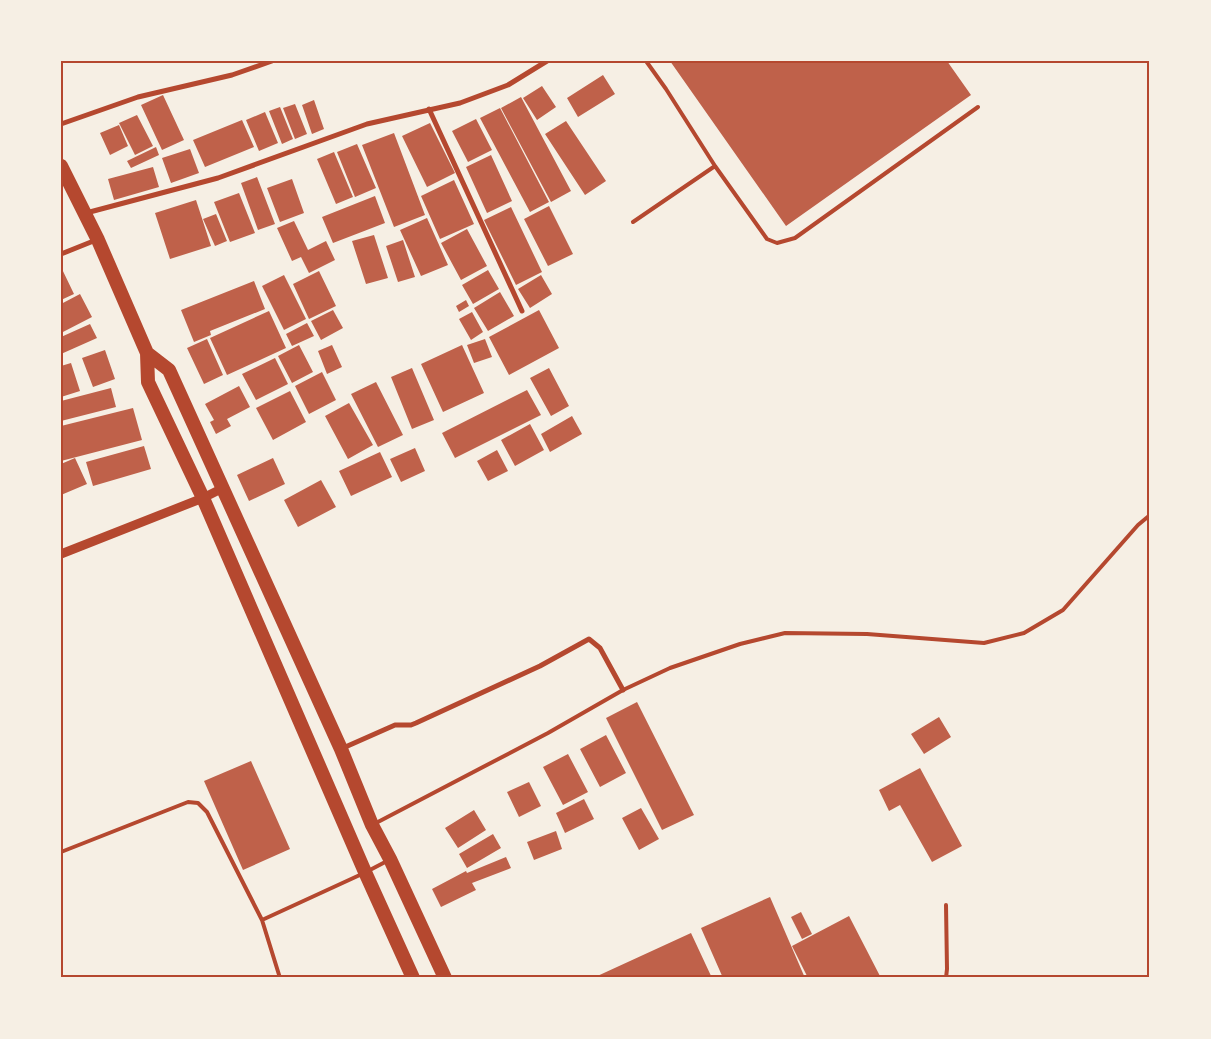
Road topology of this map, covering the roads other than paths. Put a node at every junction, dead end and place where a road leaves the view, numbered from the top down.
1 (272, 61) edge
2 (547, 61) edge
3 (646, 61) edge
4 (978, 107) dead end
5 (429, 109) junction
6 (61, 124) edge
7 (61, 166) edge
8 (714, 166) junction
9 (84, 213) junction
10 (634, 222) dead end
11 (98, 240) junction
12 (61, 254) edge
13 (522, 311) dead end
14 (147, 353) junction
15 (223, 488) junction
16 (203, 498) junction
17 (1150, 515) edge
18 (61, 554) edge
19 (623, 690) junction
20 (340, 749) junction
21 (372, 825) junction
22 (61, 852) edge
23 (390, 859) junction
24 (365, 872) junction
25 (946, 905) dead end
26 (262, 920) junction
27 (280, 978) edge
28 (412, 978) edge
29 (445, 978) edge
30 (946, 978) edge

1 - 6 street
2 - 5 street
3 - 8 lane
4 - 8 lane
5 - 9 street
5 - 13 street
7 - 9 highway
8 - 10 lane
9 - 11 highway
11 - 12 street
11 - 14 highway
14 - 15 highway
14 - 16 highway
15 - 16 street
15 - 20 highway
16 - 18 street
16 - 24 highway
17 - 19 lane
19 - 20 street
19 - 21 lane
20 - 21 highway
21 - 23 highway
22 - 26 lane
23 - 24 lane
23 - 29 highway
24 - 26 lane
24 - 28 highway
25 - 30 lane
26 - 27 lane

